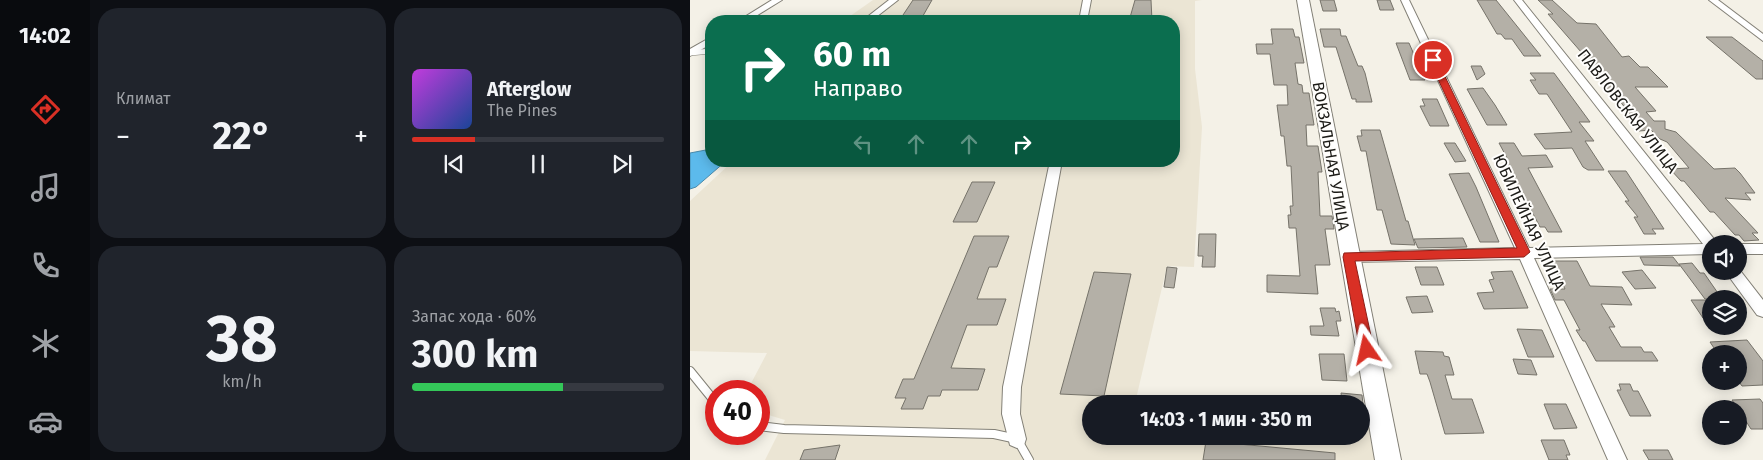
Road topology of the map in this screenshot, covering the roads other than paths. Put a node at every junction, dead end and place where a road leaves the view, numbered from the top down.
1 (778, 0) edge
2 (894, 0) edge
3 (1087, 0) edge
4 (1303, 0) edge
5 (1405, 0) edge
6 (1518, 0) edge
7 (1713, 0) edge
8 (752, 15) edge
9 (874, 15) edge
10 (1084, 15) edge
11 (1763, 38) edge
12 (705, 44) edge
13 (705, 52) edge
14 (690, 53) edge
15 (1055, 167) edge
16 (1704, 235) edge
17 (1763, 248) edge
18 (1702, 249) edge
19 (1747, 249) edge
20 (1524, 252) junction
21 (1349, 257) junction
22 (1739, 280) edge
23 (1763, 311) edge
24 (690, 371) edge
25 (705, 390) edge
26 (770, 427) edge
27 (1017, 439) junction
28 (1029, 460) edge
29 (1388, 460) edge
30 (1618, 460) edge

1 - 8 street
2 - 9 street
3 - 10 street
4 - 21 street, ВОКЗАЛЬНАЯ УЛИЦА
5 - 20 street, ЮБИЛЕЙНАЯ УЛИЦА
6 - 16 street, ПАВЛОВСКАЯ УЛИЦА
7 - 11 street
12 - 14 street
13 - 14 lane
15 - 27 street
17 - 19 street
18 - 20 street
20 - 21 street
20 - 30 street, ЮБИЛЕЙНАЯ УЛИЦА
21 - 29 street, ВОКЗАЛЬНАЯ УЛИЦА
22 - 23 street
24 - 25 lane
26 - 27 lane
27 - 28 lane

